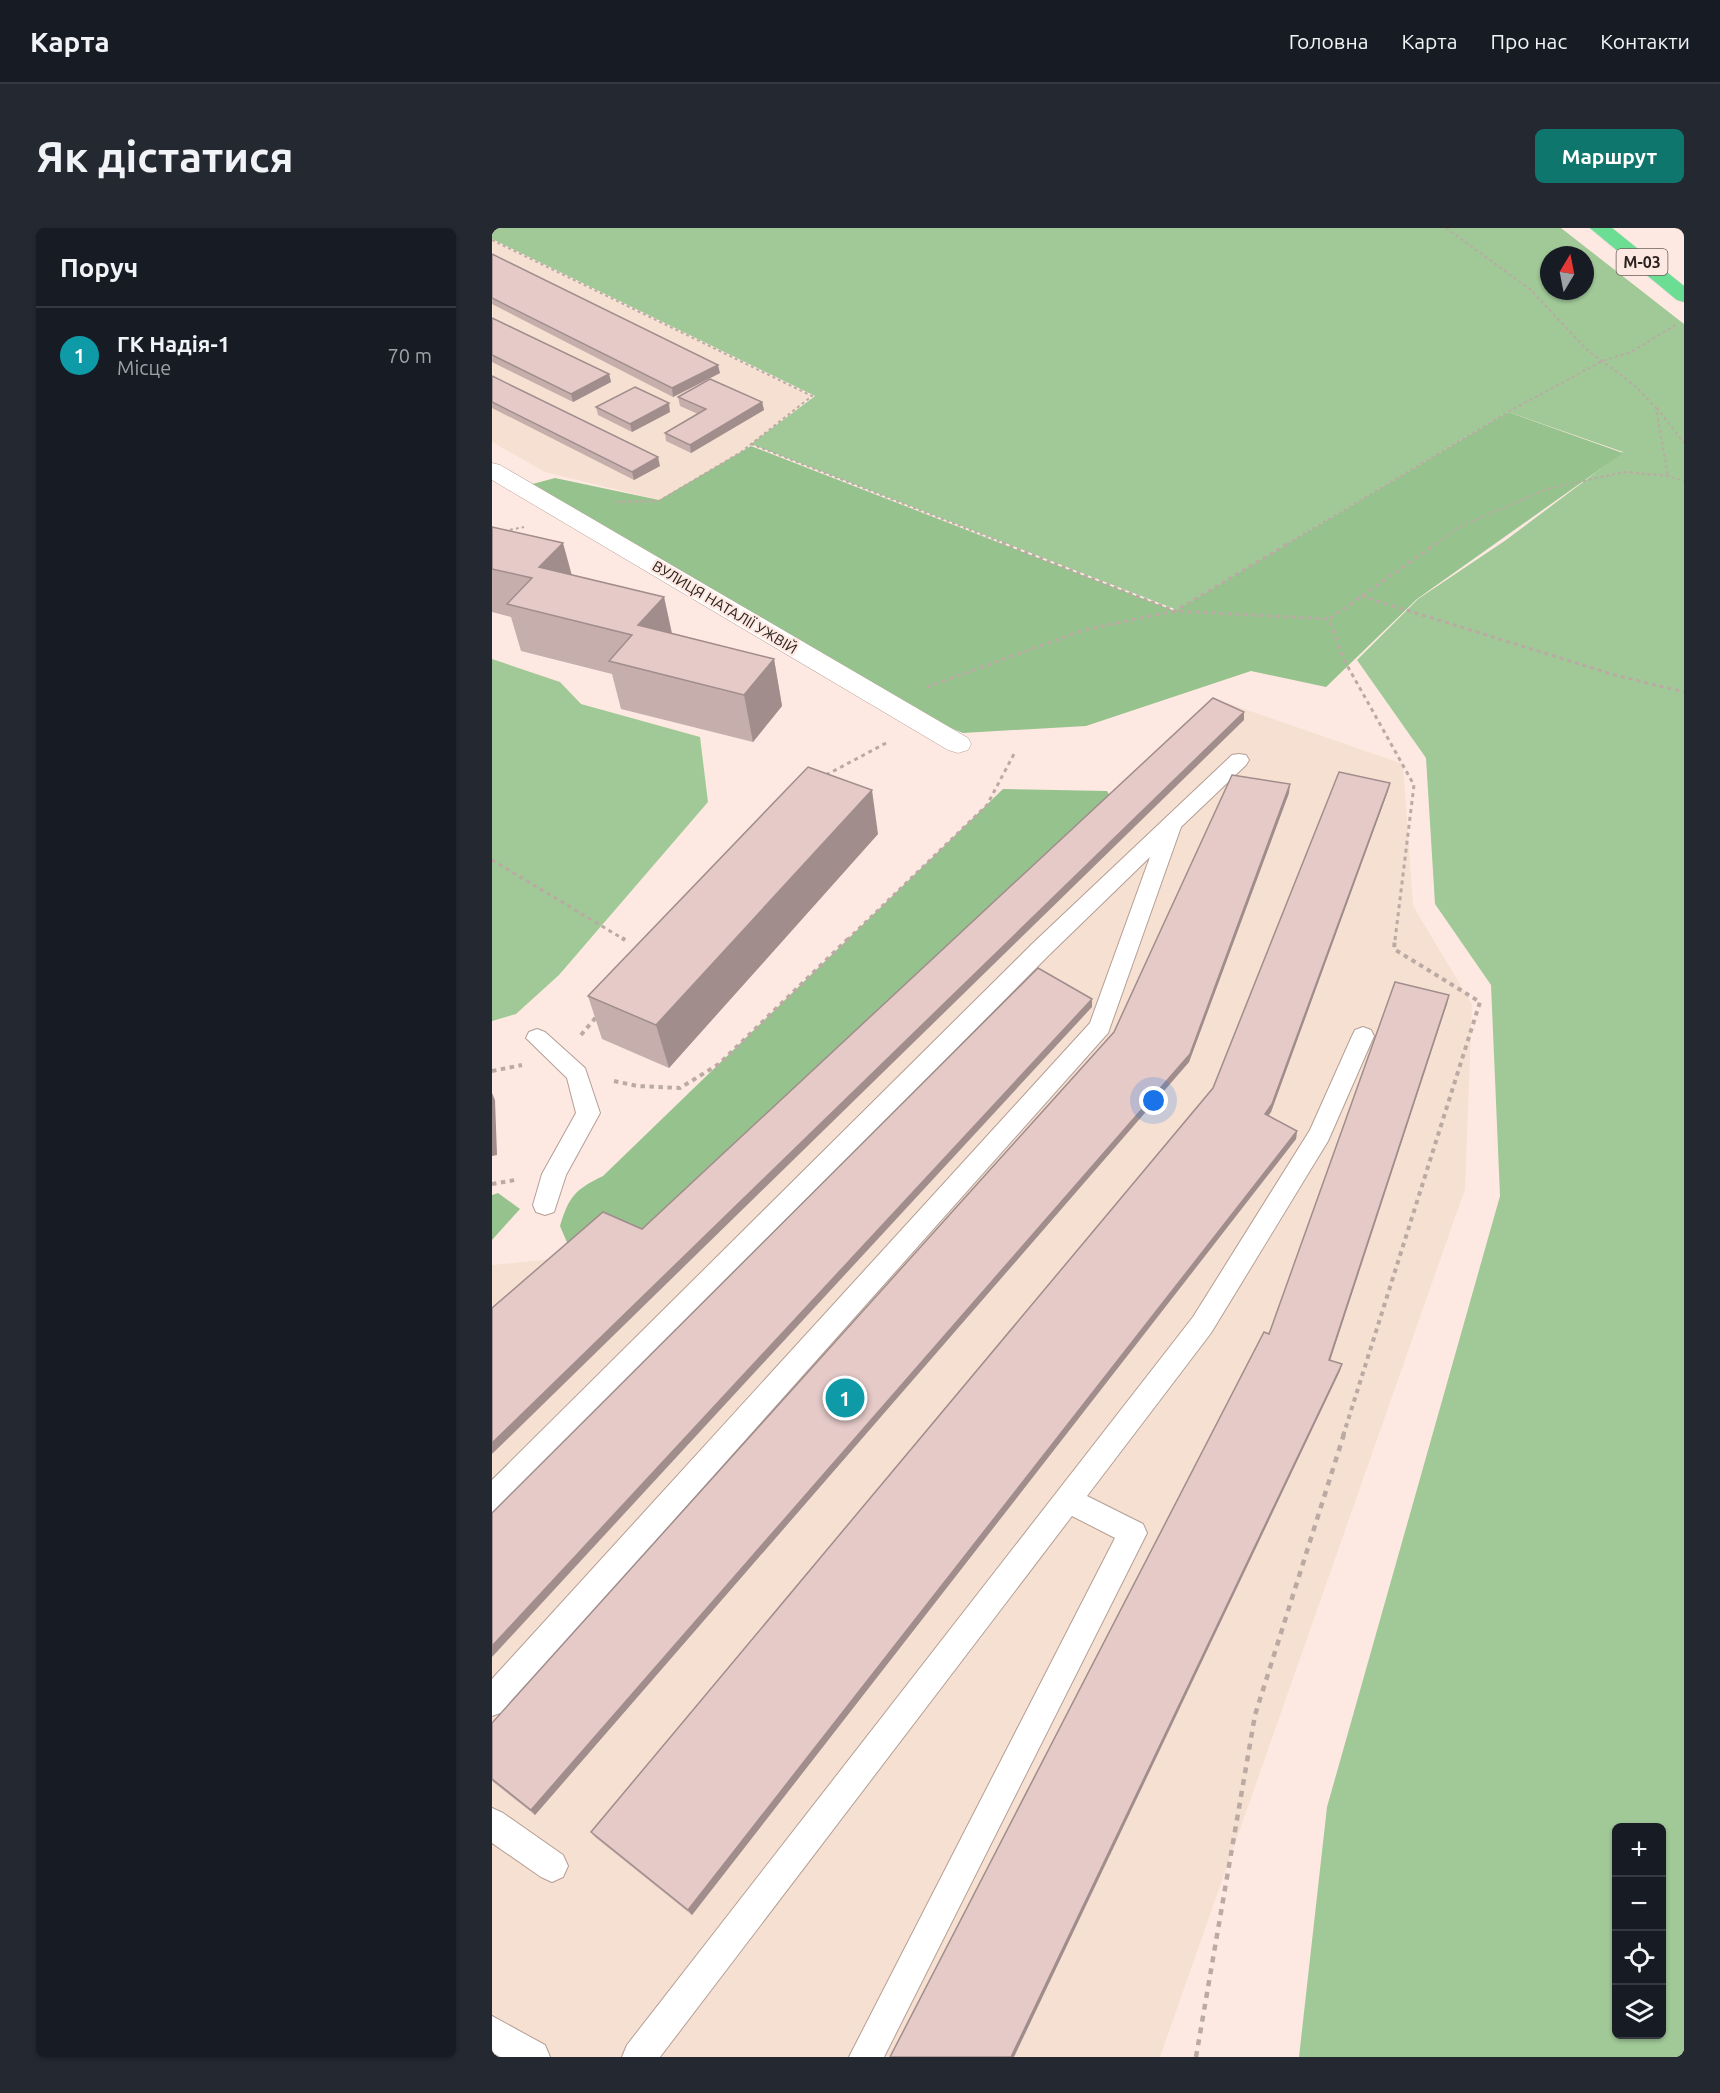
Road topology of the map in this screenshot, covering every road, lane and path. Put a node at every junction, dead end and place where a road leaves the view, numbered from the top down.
1 (1446, 228) edge
2 (1600, 228) edge
3 (492, 240) edge
4 (1684, 296) edge
5 (1681, 322) dead end
6 (1602, 361) junction
7 (1656, 408) junction
8 (1684, 443) edge
9 (751, 444) junction
10 (492, 470) edge
11 (1668, 476) junction
12 (1684, 481) edge
13 (557, 507) junction
14 (527, 527) dead end
15 (504, 532) edge
16 (1361, 596) junction
17 (1175, 611) junction
18 (1329, 619) junction
19 (1684, 692) edge
20 (884, 702) junction
21 (892, 739) dead end
22 (958, 744) dead end
23 (1015, 752) dead end
24 (1239, 760) dead end
25 (821, 777) edge
26 (1171, 828) junction
27 (492, 860) edge
28 (625, 940) dead end
29 (599, 1014) edge
30 (1363, 1036) dead end
31 (537, 1038) dead end
32 (569, 1066) junction
33 (545, 1205) dead end
34 (492, 1499) edge
35 (1067, 1500) junction
36 (492, 1701) edge
37 (492, 1824) edge
38 (552, 1866) dead end
39 (492, 2032) edge
40 (533, 2057) edge
41 (639, 2057) edge
42 (866, 2057) edge
43 (1196, 2057) edge

1 - 6 path
2 - 4 highway, М-03
3 - 9 path
5 - 6 path
6 - 7 path
6 - 17 path
7 - 8 path
7 - 11 path
9 - 13 path
9 - 17 path
10 - 13 street, ВУЛИЦЯ НАТАЛІЇ УЖВІЙ
11 - 12 path
11 - 16 path
13 - 20 street, ВУЛИЦЯ НАТАЛІЇ УЖВІЙ
14 - 15 path
16 - 18 path
16 - 19 path
17 - 18 path
17 - 20 path
18 - 43 path
20 - 22 street, ВУЛИЦЯ НАТАЛІЇ УЖВІЙ
21 - 25 path
23 - 32 path
24 - 26 lane
26 - 34 lane
26 - 36 lane
27 - 28 path
29 - 32 path
30 - 35 lane
31 - 32 lane
32 - 33 lane
35 - 41 lane
35 - 42 lane
37 - 38 lane
39 - 40 lane

